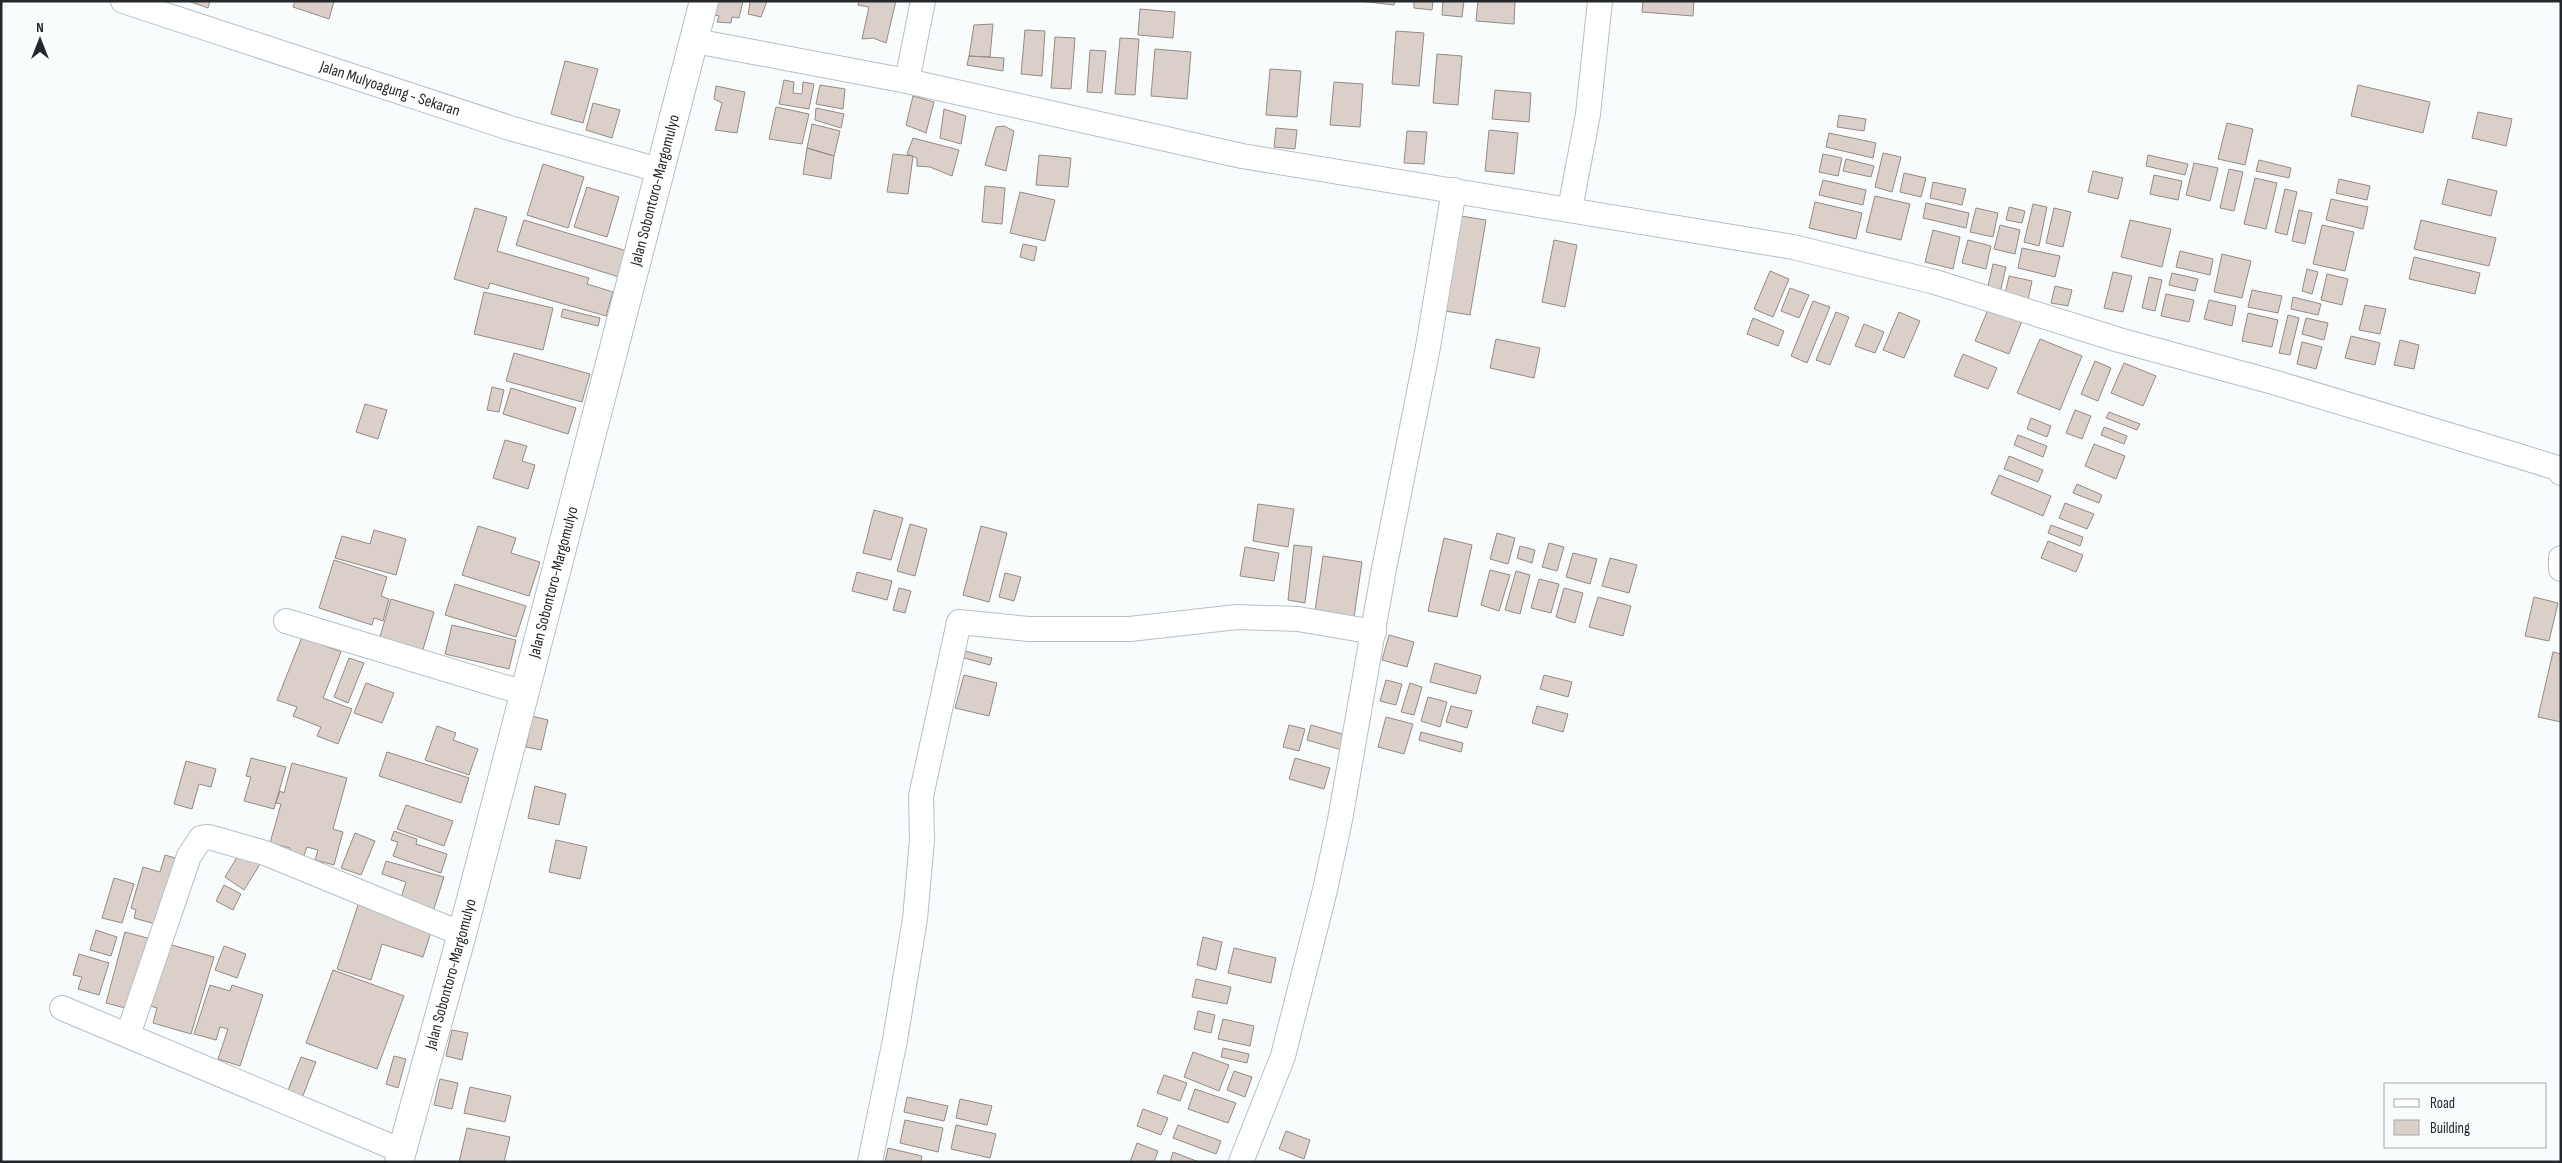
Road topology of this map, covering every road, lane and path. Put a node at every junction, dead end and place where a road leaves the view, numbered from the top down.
1 (123, 1) edge
2 (704, 1) edge
3 (924, 1) edge
4 (1600, 1) edge
5 (695, 41) junction
6 (907, 81) junction
7 (659, 170) junction
8 (1454, 190) junction
9 (1570, 209) junction
10 (2561, 473) edge
11 (2561, 558) edge
12 (2561, 569) edge
13 (286, 621) dead end
14 (1374, 632) junction
15 (524, 693) junction
16 (462, 934) junction
17 (62, 1008) dead end
18 (128, 1035) junction
19 (402, 1158) edge
20 (870, 1162) edge
21 (1241, 1162) edge

1 - 7 street, Jalan Mulyoagung - Sekaran
2 - 5 street, Jalan Sobontoro-Margomulyo
3 - 6 street
4 - 9 street
5 - 6 street
5 - 7 street, Jalan Sobontoro-Margomulyo
6 - 8 street
7 - 15 street, Jalan Sobontoro-Margomulyo
8 - 9 street
8 - 14 street
9 - 10 street
11 - 12 street
13 - 15 street
14 - 20 street
14 - 21 street
15 - 16 street, Jalan Sobontoro-Margomulyo
16 - 18 street
16 - 19 street, Jalan Sobontoro-Margomulyo
17 - 18 street
18 - 19 street

